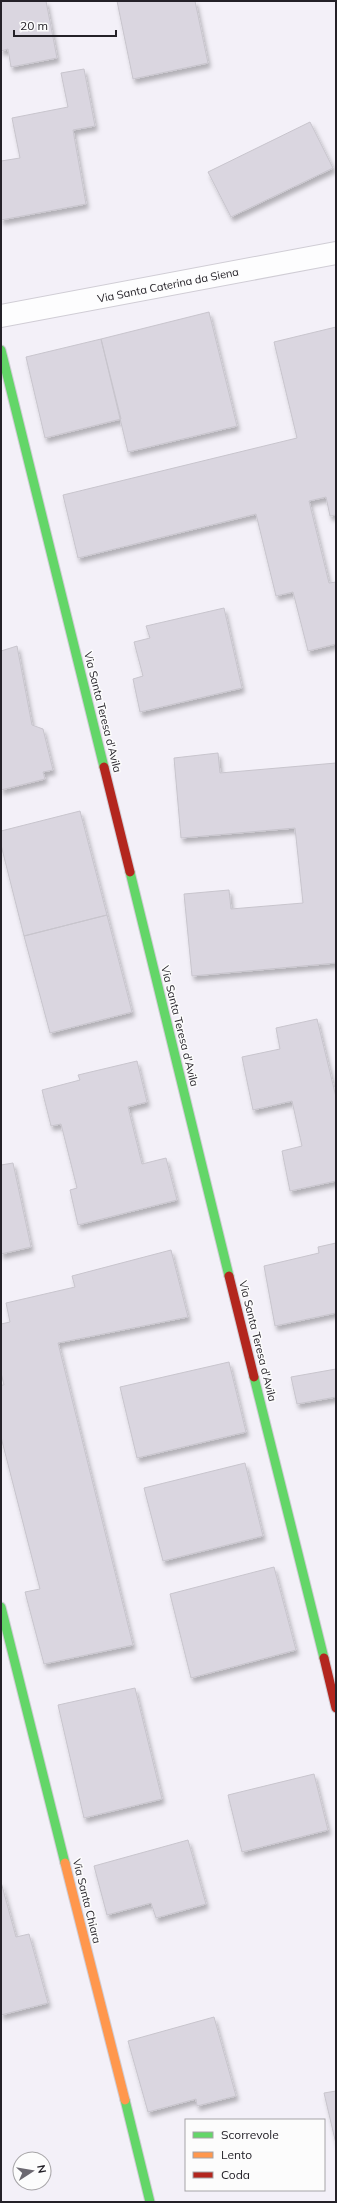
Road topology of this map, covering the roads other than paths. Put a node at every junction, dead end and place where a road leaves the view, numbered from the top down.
1 (336, 253) edge
2 (1, 316) edge
3 (1, 350) edge
4 (1, 1607) edge
5 (336, 1708) edge
6 (150, 2202) edge

1 - 2 street, Via Santa Caterina da Siena
3 - 5 street, Via Santa Teresa d'Avila
4 - 6 street, Via Santa Chiara

